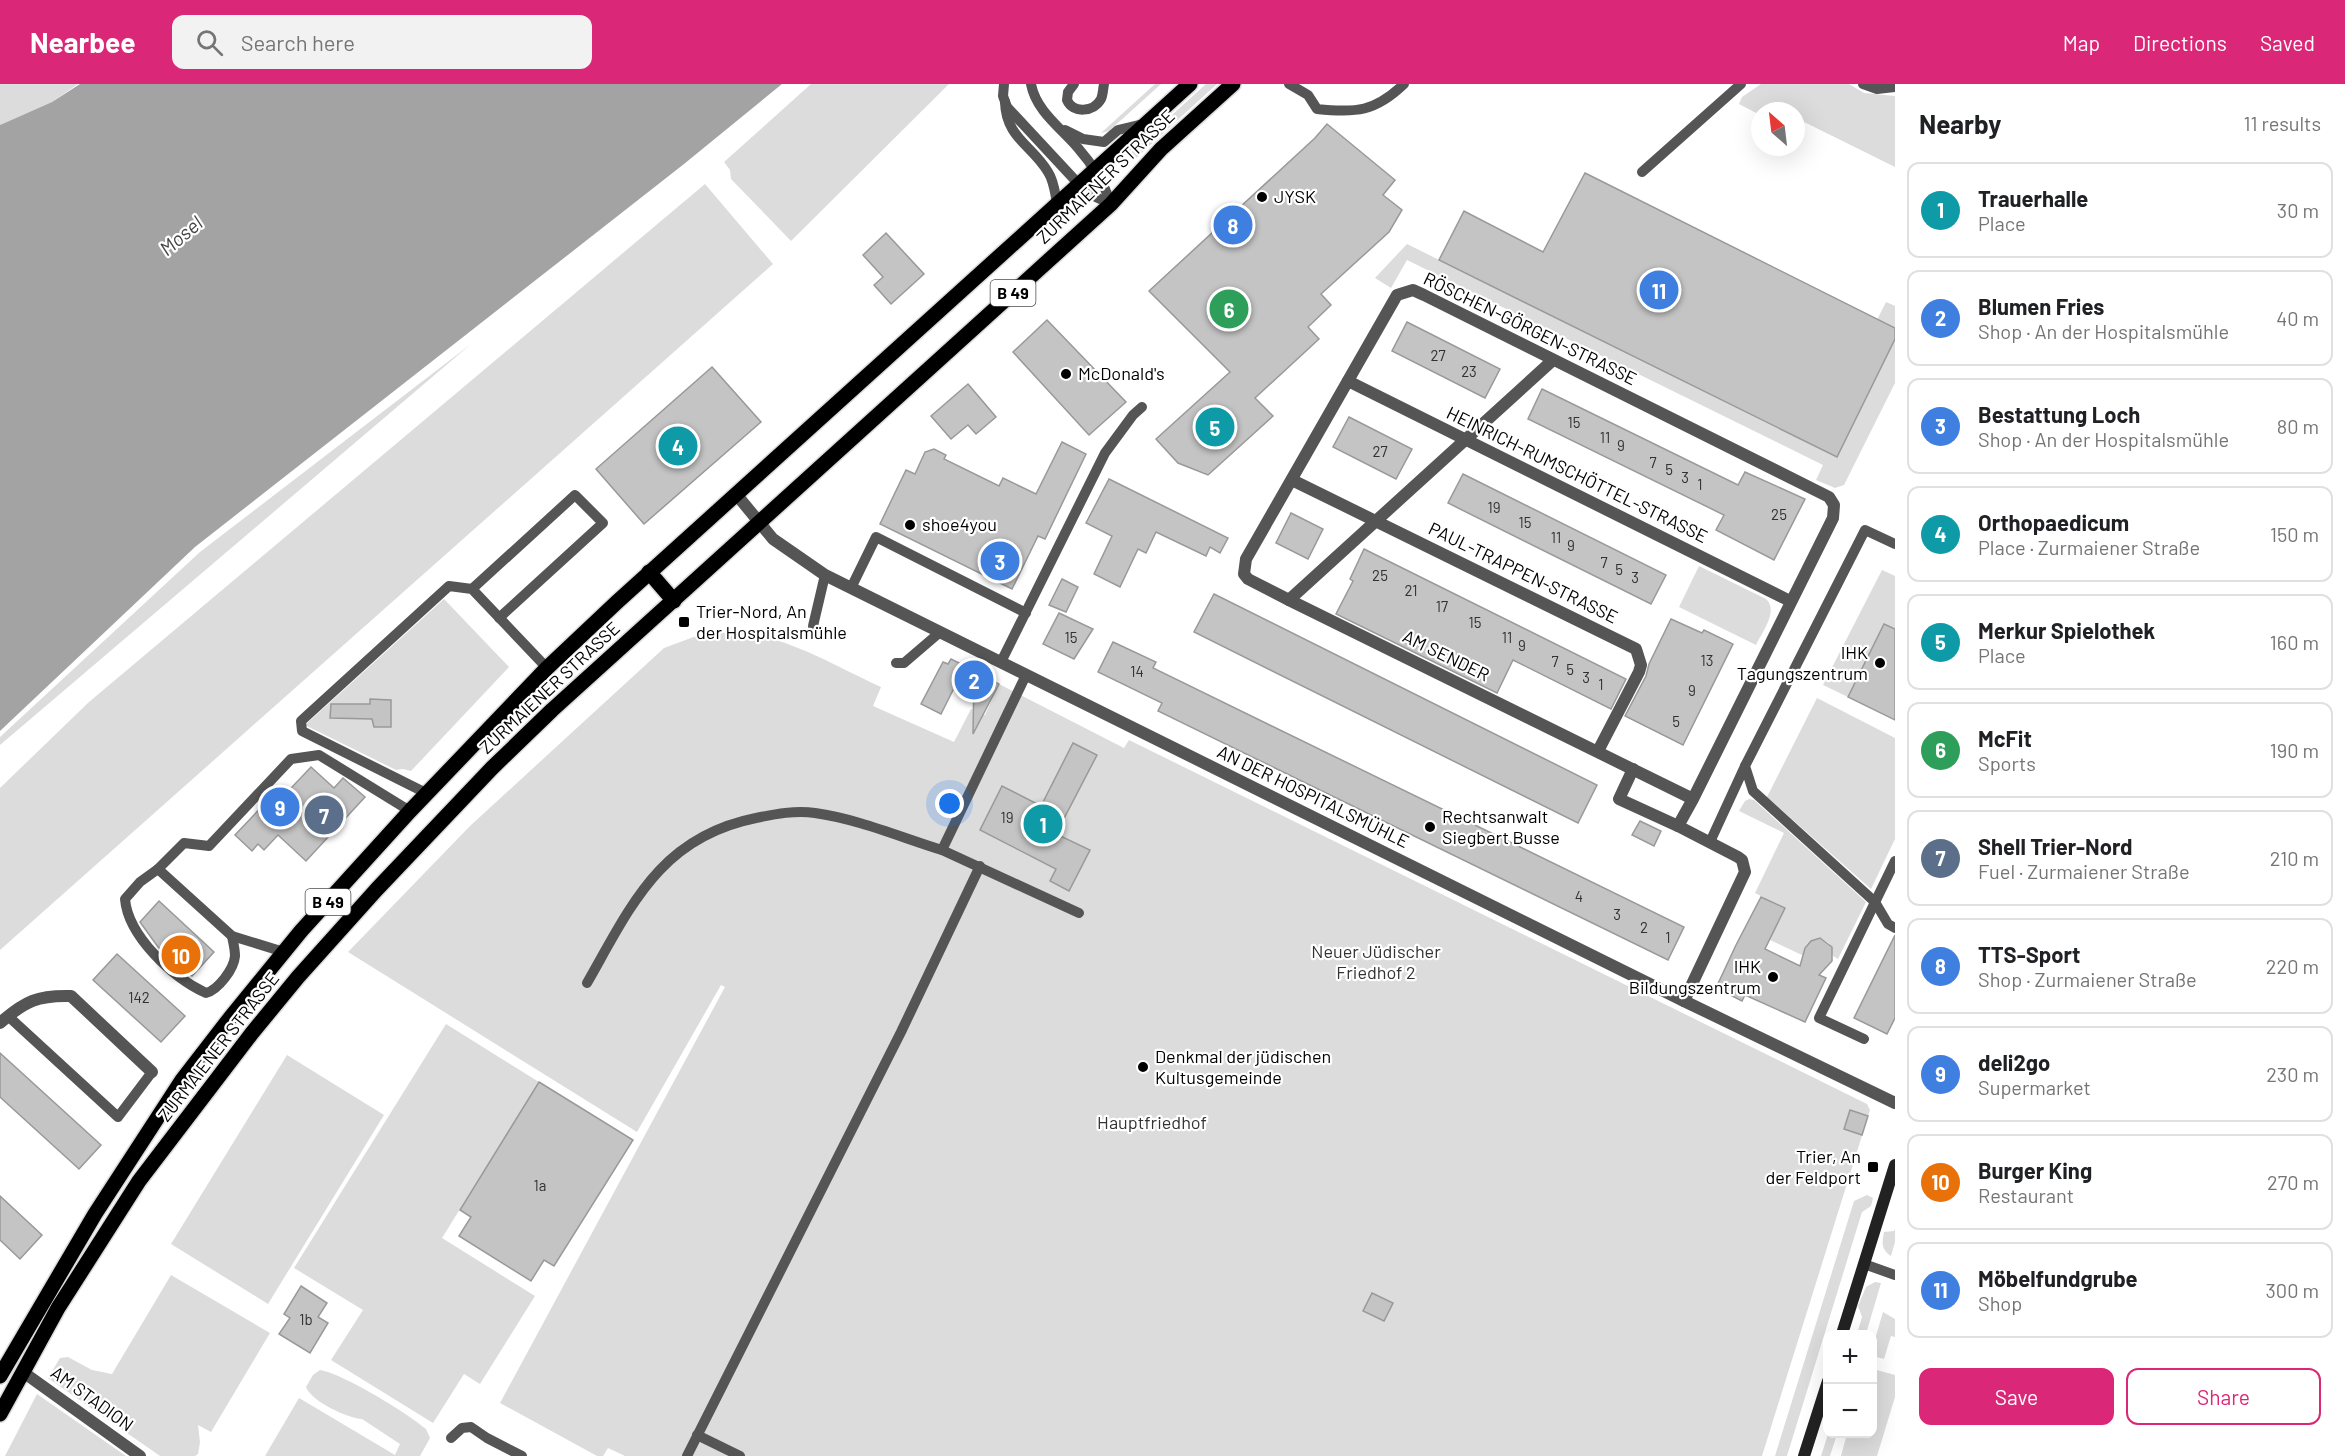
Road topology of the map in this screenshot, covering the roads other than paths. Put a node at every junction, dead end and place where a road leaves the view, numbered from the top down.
1 (1004, 84) edge
2 (1032, 84) edge
3 (1074, 84) edge
4 (1104, 84) edge
5 (1190, 84) edge
6 (1233, 84) edge
7 (1303, 84) edge
8 (1404, 84) edge
9 (1741, 84) edge
10 (1863, 84) edge
11 (1290, 85) edge
12 (1895, 87) edge
13 (1005, 102) junction
14 (1147, 123) junction
15 (1057, 126) junction
16 (1095, 170) junction
17 (1642, 172) dead end
18 (1079, 184) junction
19 (1057, 203) junction
20 (1112, 204) junction
21 (1553, 360) junction
22 (1348, 381) junction
23 (1142, 407) dead end
24 (1467, 440) junction
25 (1292, 480) junction
26 (736, 494) junction
27 (1376, 520) junction
28 (760, 522) junction
29 (1895, 544) edge
30 (649, 572) junction
31 (1244, 574) joint
32 (825, 575) junction
33 (851, 588) junction
34 (472, 589) junction
35 (1289, 600) junction
36 (674, 601) junction
37 (1790, 601) junction
38 (1026, 613) junction
39 (499, 618) junction
40 (813, 626) dead end
41 (939, 633) junction
42 (1001, 662) junction
43 (896, 663) dead end
44 (547, 668) junction
45 (1026, 675) junction
46 (1599, 751) junction
47 (1745, 766) junction
48 (1633, 769) junction
49 (426, 794) junction
50 (1693, 799) junction
51 (410, 811) junction
52 (1678, 826) junction
53 (1710, 842) junction
54 (942, 850) junction
55 (1895, 861) edge
56 (980, 866) junction
57 (159, 869) junction
58 (1875, 902) junction
59 (1079, 913) dead end
60 (1895, 928) edge
61 (232, 936) junction
62 (284, 952) junction
63 (587, 983) dead end
64 (1684, 1000) junction
65 (4, 1019) edge
66 (1864, 1039) dead end
67 (152, 1072) joint
68 (1895, 1103) edge
69 (1895, 1165) edge
70 (1863, 1264) junction
71 (1895, 1275) edge
72 (1843, 1330) edge
73 (23, 1372) junction
74 (0, 1376) edge
75 (1826, 1384) edge
76 (0, 1414) edge
77 (697, 1435) junction
78 (451, 1438) dead end
79 (140, 1456) edge
80 (522, 1456) edge
81 (687, 1456) edge
82 (740, 1456) edge
83 (1804, 1456) edge

1 - 13 lane
2 - 15 lane
3 - 4 lane
5 - 14 main road, ZURMAIENER STRASSE / B 49
6 - 20 main road, ZURMAIENER STRASSE / B 49
7 - 11 lane
8 - 11 lane
9 - 17 lane
10 - 12 lane
13 - 18 lane
13 - 19 lane
14 - 15 lane
14 - 16 main road, ZURMAIENER STRASSE / B 49
15 - 16 lane
16 - 18 main road, ZURMAIENER STRASSE / B 49
16 - 20 lane
18 - 19 main road, ZURMAIENER STRASSE / B 49
18 - 20 lane
19 - 26 main road, ZURMAIENER STRASSE / B 49
20 - 28 main road, ZURMAIENER STRASSE / B 49
21 - 22 street, RÖSCHEN-GÖRGEN-STRASSE
21 - 24 street
21 - 37 street, RÖSCHEN-GÖRGEN-STRASSE
22 - 24 street, HEINRICH-RUMSCHÖTTEL-STRASSE
22 - 25 street, RÖSCHEN-GÖRGEN-STRASSE
23 - 38 lane
24 - 27 street
24 - 37 street, HEINRICH-RUMSCHÖTTEL-STRASSE
25 - 27 street, PAUL-TRAPPEN-STRASSE
25 - 31 street, RÖSCHEN-GÖRGEN-STRASSE
26 - 28 street, AN DER HOSPITALSMÜHLE
26 - 30 main road, ZURMAIENER STRASSE / B 49
27 - 35 street
27 - 46 street, PAUL-TRAPPEN-STRASSE
28 - 32 street, AN DER HOSPITALSMÜHLE
28 - 36 main road, ZURMAIENER STRASSE / B 49
29 - 47 lane
30 - 36 main road
30 - 44 main road, ZURMAIENER STRASSE / B 49
31 - 35 street, AM SENDER
32 - 33 street, AN DER HOSPITALSMÜHLE
32 - 40 lane
33 - 38 lane
33 - 41 street, AN DER HOSPITALSMÜHLE
34 - 39 lane
34 - 39 lane
34 - 49 lane
35 - 46 street, AM SENDER
36 - 73 main road, ZURMAIENER STRASSE / B 49
37 - 50 street
38 - 42 lane
39 - 44 lane
41 - 42 street, AN DER HOSPITALSMÜHLE
41 - 43 lane
42 - 45 street, AN DER HOSPITALSMÜHLE
44 - 49 main road, ZURMAIENER STRASSE / B 49
45 - 54 lane
45 - 64 street, AN DER HOSPITALSMÜHLE
46 - 48 street, AM SENDER
47 - 53 lane
47 - 58 lane
48 - 50 street, AM SENDER
48 - 52 street
49 - 51 main road, ZURMAIENER STRASSE / B 49
50 - 52 street
51 - 57 lane
51 - 62 main road, ZURMAIENER STRASSE / B 49
52 - 53 street
53 - 64 street
54 - 56 lane
54 - 63 lane
55 - 58 lane
56 - 59 lane
56 - 77 lane
57 - 61 lane
57 - 61 lane
58 - 60 lane
58 - 66 lane
61 - 62 lane
62 - 74 main road, ZURMAIENER STRASSE / B 49
64 - 68 street, AN DER HOSPITALSMÜHLE
65 - 67 street, ZURMAIENER STRASSE
65 - 67 lane
69 - 70 main road
70 - 71 lane
70 - 72 main road
73 - 76 main road, ZURMAIENER STRASSE / B 49
73 - 79 street, AM STADION
75 - 83 main road
77 - 81 lane
77 - 82 lane
78 - 80 lane

